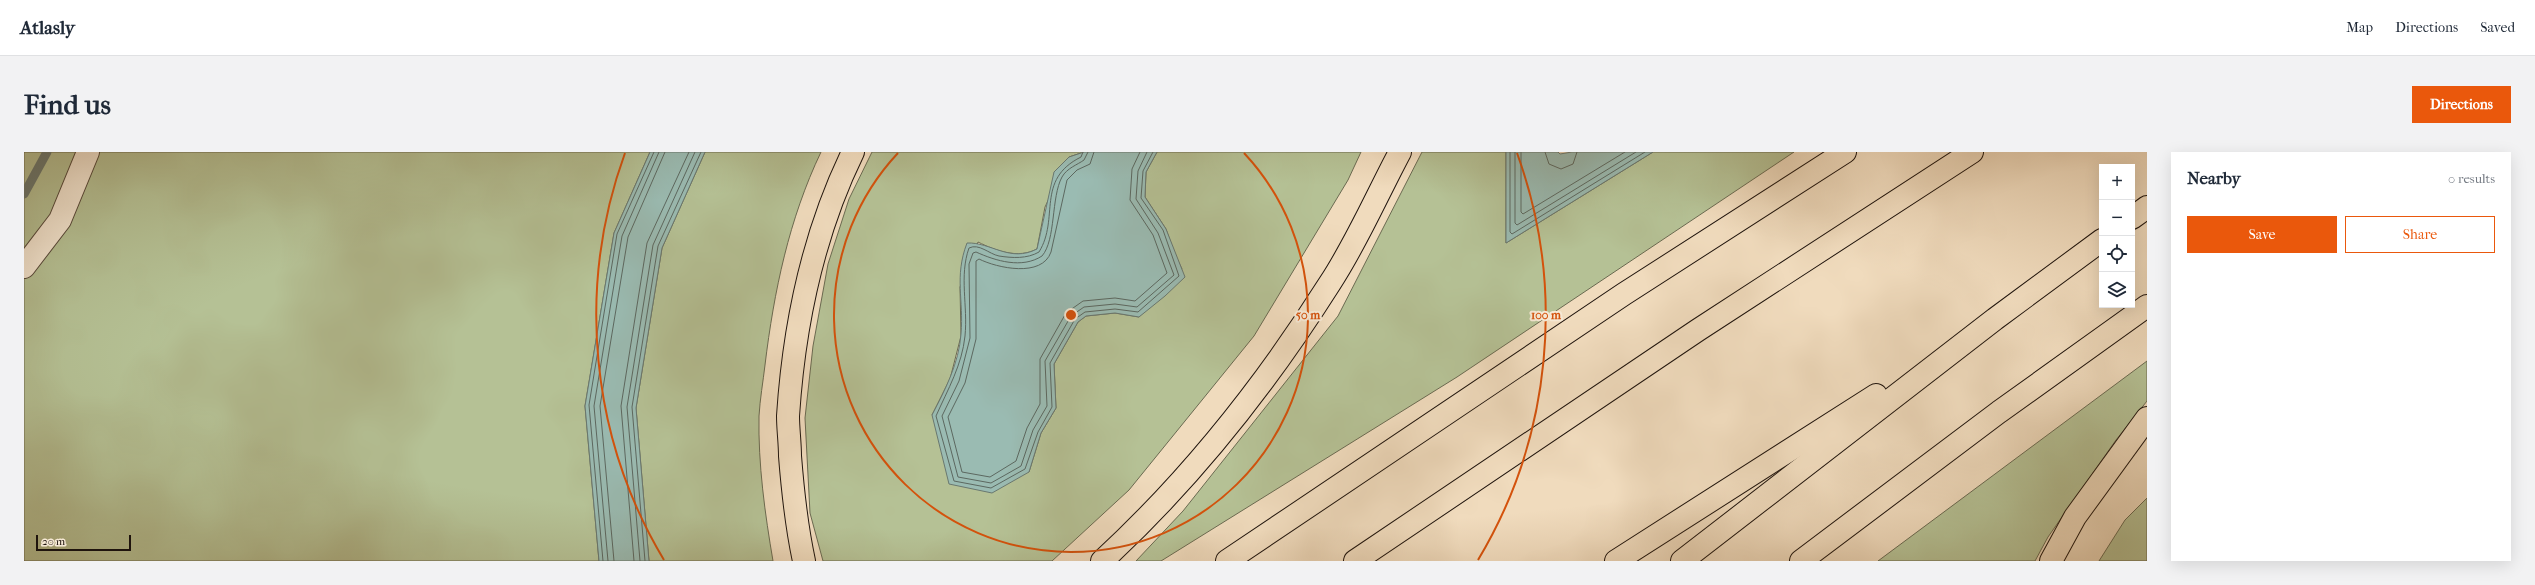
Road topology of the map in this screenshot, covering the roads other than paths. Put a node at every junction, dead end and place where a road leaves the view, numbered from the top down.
1 (88, 152) edge
2 (853, 152) edge
3 (1400, 152) edge
4 (1845, 152) edge
5 (1972, 152) edge
6 (2147, 207) edge
7 (2135, 216) edge
8 (2099, 242) edge
9 (24, 267) edge
10 (2147, 306) edge
11 (1995, 320) junction
12 (2147, 418) edge
13 (804, 561) edge
14 (1102, 561) edge
15 (1227, 561) edge
16 (1355, 561) edge
17 (1616, 561) edge
18 (1682, 561) edge
19 (1802, 561) edge
20 (2051, 561) edge

1 - 9 street
2 - 13 highway
3 - 14 highway
4 - 15 highway
5 - 16 highway
6 - 7 highway
8 - 11 highway
10 - 19 highway
11 - 17 highway
11 - 18 highway
12 - 20 highway

